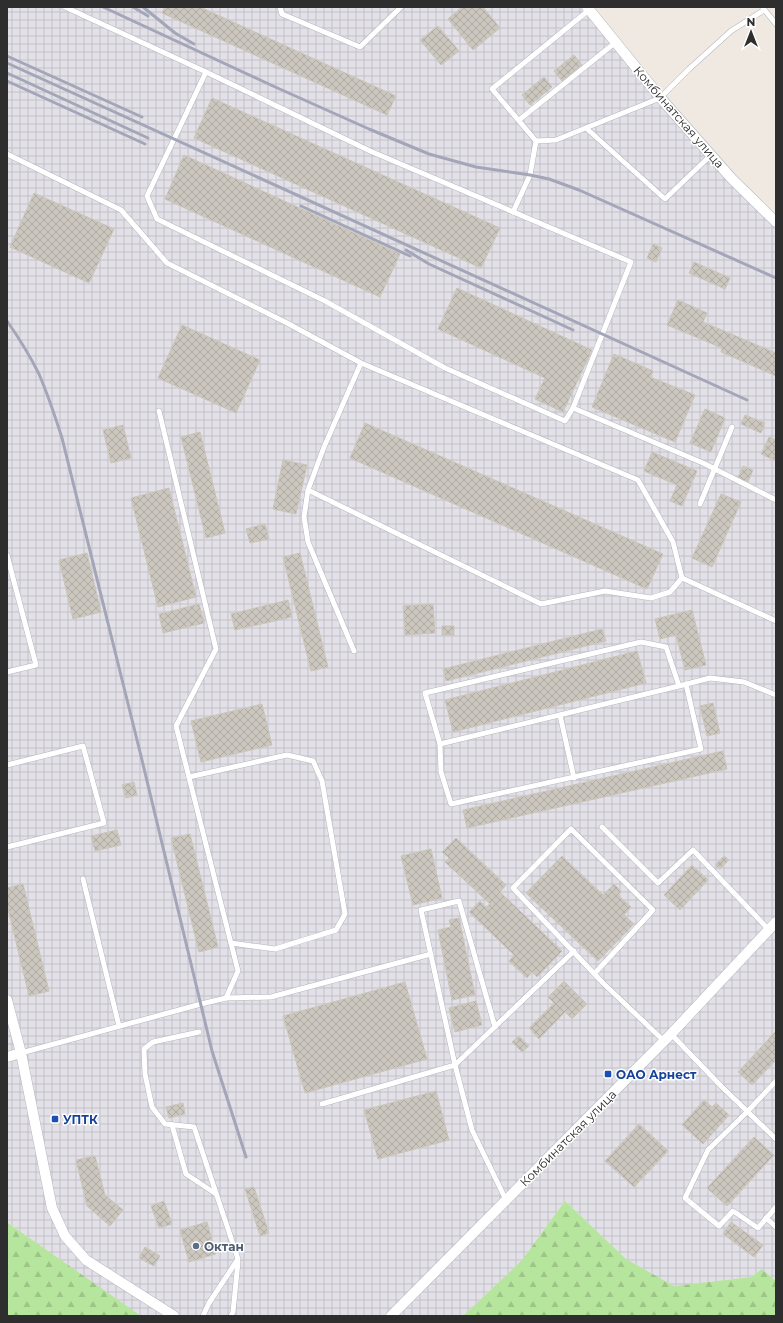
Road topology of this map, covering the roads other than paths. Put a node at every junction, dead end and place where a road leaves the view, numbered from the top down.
1 (64, 7) edge
2 (280, 7) edge
3 (401, 7) edge
4 (763, 8) edge
5 (588, 9) edge
6 (776, 24) edge
7 (616, 42) junction
8 (206, 72) junction
9 (660, 98) junction
10 (519, 120) junction
11 (586, 128) junction
12 (536, 141) junction
13 (7, 154) edge
14 (711, 155) junction
15 (513, 212) junction
16 (776, 222) edge
17 (361, 363) junction
18 (573, 408) junction
19 (159, 412) dead end
20 (732, 427) dead end
21 (715, 469) junction
22 (308, 490) junction
23 (776, 500) edge
24 (700, 504) dead end
25 (7, 555) edge
26 (682, 578) junction
27 (776, 621) edge
28 (354, 651) dead end
29 (7, 672) edge
30 (686, 684) junction
31 (679, 686) junction
32 (776, 695) edge
33 (560, 715) junction
34 (440, 744) junction
35 (7, 765) edge
36 (189, 777) junction
37 (574, 778) junction
38 (602, 827) dead end
39 (7, 847) edge
40 (83, 879) dead end
41 (772, 926) edge
42 (231, 943) junction
43 (574, 951) junction
44 (431, 954) junction
45 (595, 973) junction
46 (226, 998) junction
47 (7, 1000) edge
48 (119, 1026) junction
49 (494, 1028) junction
50 (199, 1032) dead end
51 (667, 1037) junction
52 (21, 1053) junction
53 (7, 1057) edge
54 (456, 1065) junction
55 (776, 1081) edge
56 (322, 1104) dead end
57 (748, 1112) junction
58 (172, 1125) junction
59 (776, 1139) edge
60 (216, 1194) junction
61 (506, 1200) junction
62 (776, 1207) edge
63 (766, 1218) junction
64 (776, 1227) edge
65 (238, 1260) junction
66 (174, 1316) edge
67 (202, 1316) edge
68 (231, 1316) edge
69 (391, 1316) edge

1 - 8 lane
2 - 3 lane
4 - 6 lane
4 - 9 lane
5 - 7 street, Комбинатская улица
5 - 10 lane
7 - 9 street, Комбинатская улица
7 - 10 lane
8 - 15 lane
8 - 18 lane
9 - 11 lane
9 - 14 street, Комбинатская улица
10 - 12 lane
11 - 12 lane
11 - 14 lane
12 - 15 lane
13 - 17 lane
14 - 16 street, Комбинатская улица
15 - 18 lane
17 - 22 lane
17 - 26 lane
18 - 21 lane
19 - 36 lane
20 - 21 lane
21 - 23 lane
21 - 24 lane
22 - 26 lane
22 - 28 lane
25 - 29 lane
26 - 27 lane
30 - 31 lane
30 - 32 lane
30 - 37 lane
31 - 33 lane
31 - 34 lane
33 - 34 lane
33 - 37 lane
34 - 37 lane
35 - 39 lane
36 - 42 lane
36 - 42 lane
38 - 41 lane
40 - 48 lane
41 - 51 street, Комбинатская улица
42 - 46 lane
43 - 45 lane
43 - 45 lane
43 - 49 lane
44 - 46 lane
44 - 49 lane
44 - 54 lane
45 - 51 lane
46 - 48 lane
47 - 52 street
48 - 52 lane
49 - 54 lane
50 - 58 lane
51 - 57 lane
51 - 61 street, Комбинатская улица
52 - 53 street
52 - 66 street
54 - 56 lane
54 - 61 lane
55 - 57 lane
57 - 59 lane
57 - 63 lane
58 - 60 lane
58 - 60 lane
60 - 65 lane
61 - 69 street, Комбинатская улица
62 - 63 lane
63 - 64 lane
65 - 67 lane
65 - 68 lane

